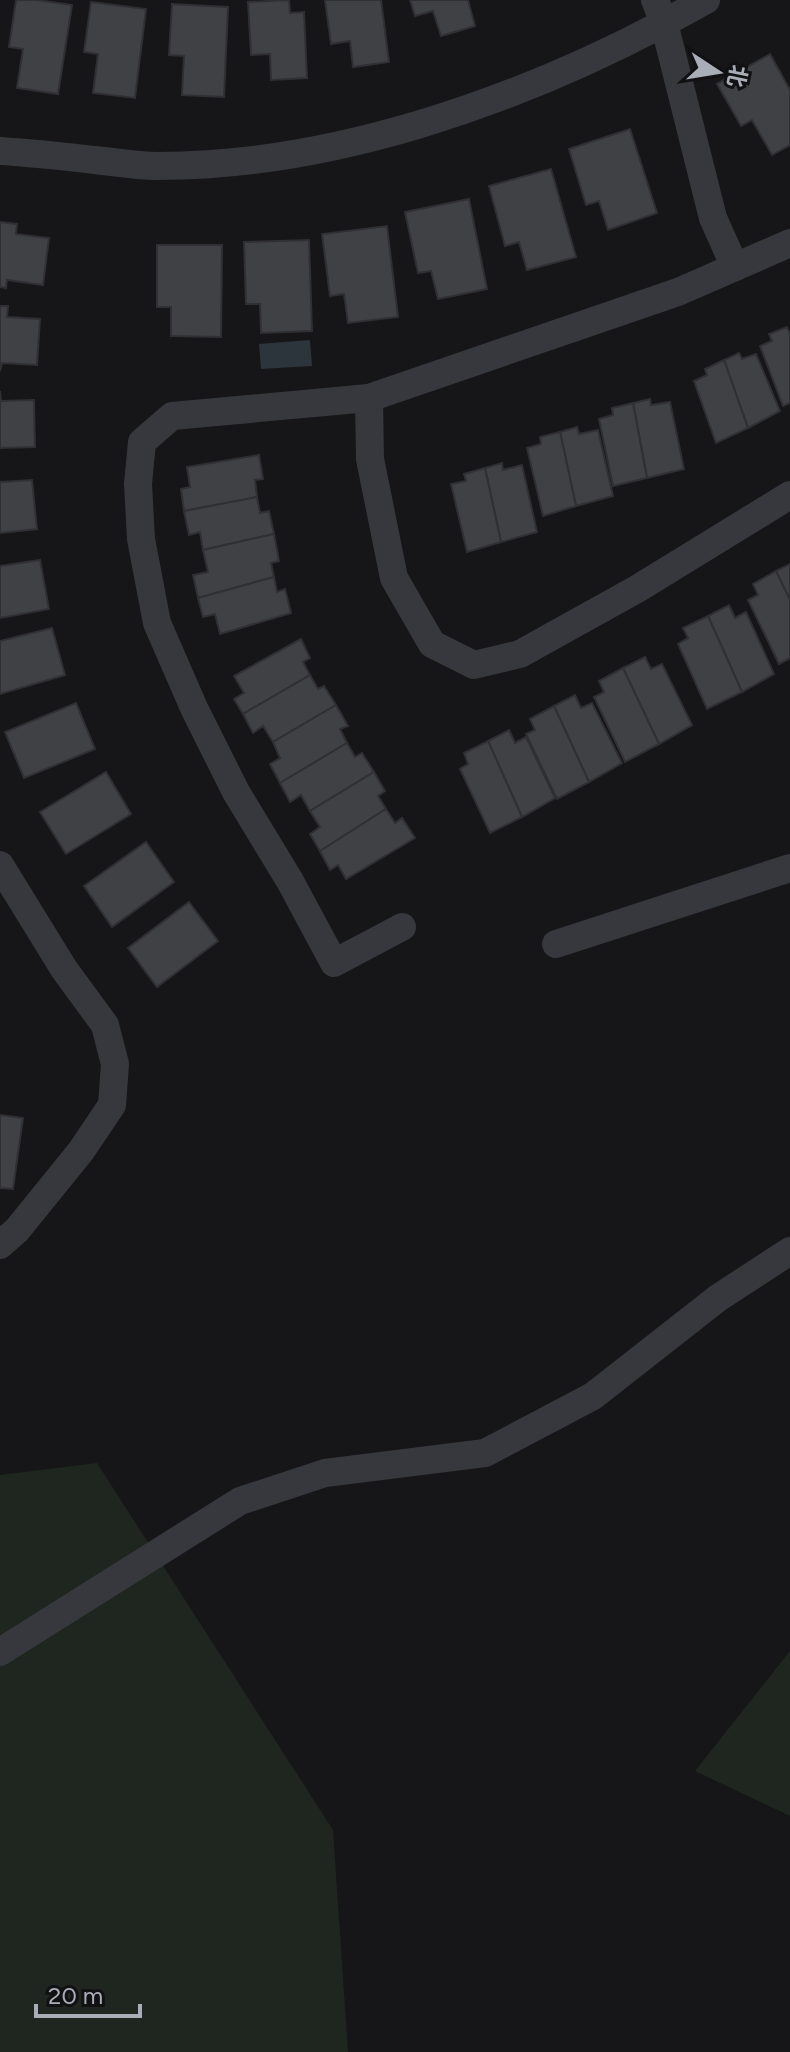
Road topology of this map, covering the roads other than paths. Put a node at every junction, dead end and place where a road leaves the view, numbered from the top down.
1 (706, 0) edge
2 (660, 11) edge
3 (0, 151) edge
4 (790, 243) edge
5 (735, 267) junction
6 (369, 398) junction
7 (790, 495) edge
8 (0, 865) edge
9 (790, 868) edge
10 (402, 927) dead end
11 (556, 944) dead end
12 (0, 1245) edge
13 (790, 1251) edge
14 (0, 1652) edge

1 - 2 street
2 - 3 street
2 - 5 street
4 - 5 street
5 - 6 street
6 - 7 street
6 - 10 street
8 - 12 street
9 - 11 street
13 - 14 street

